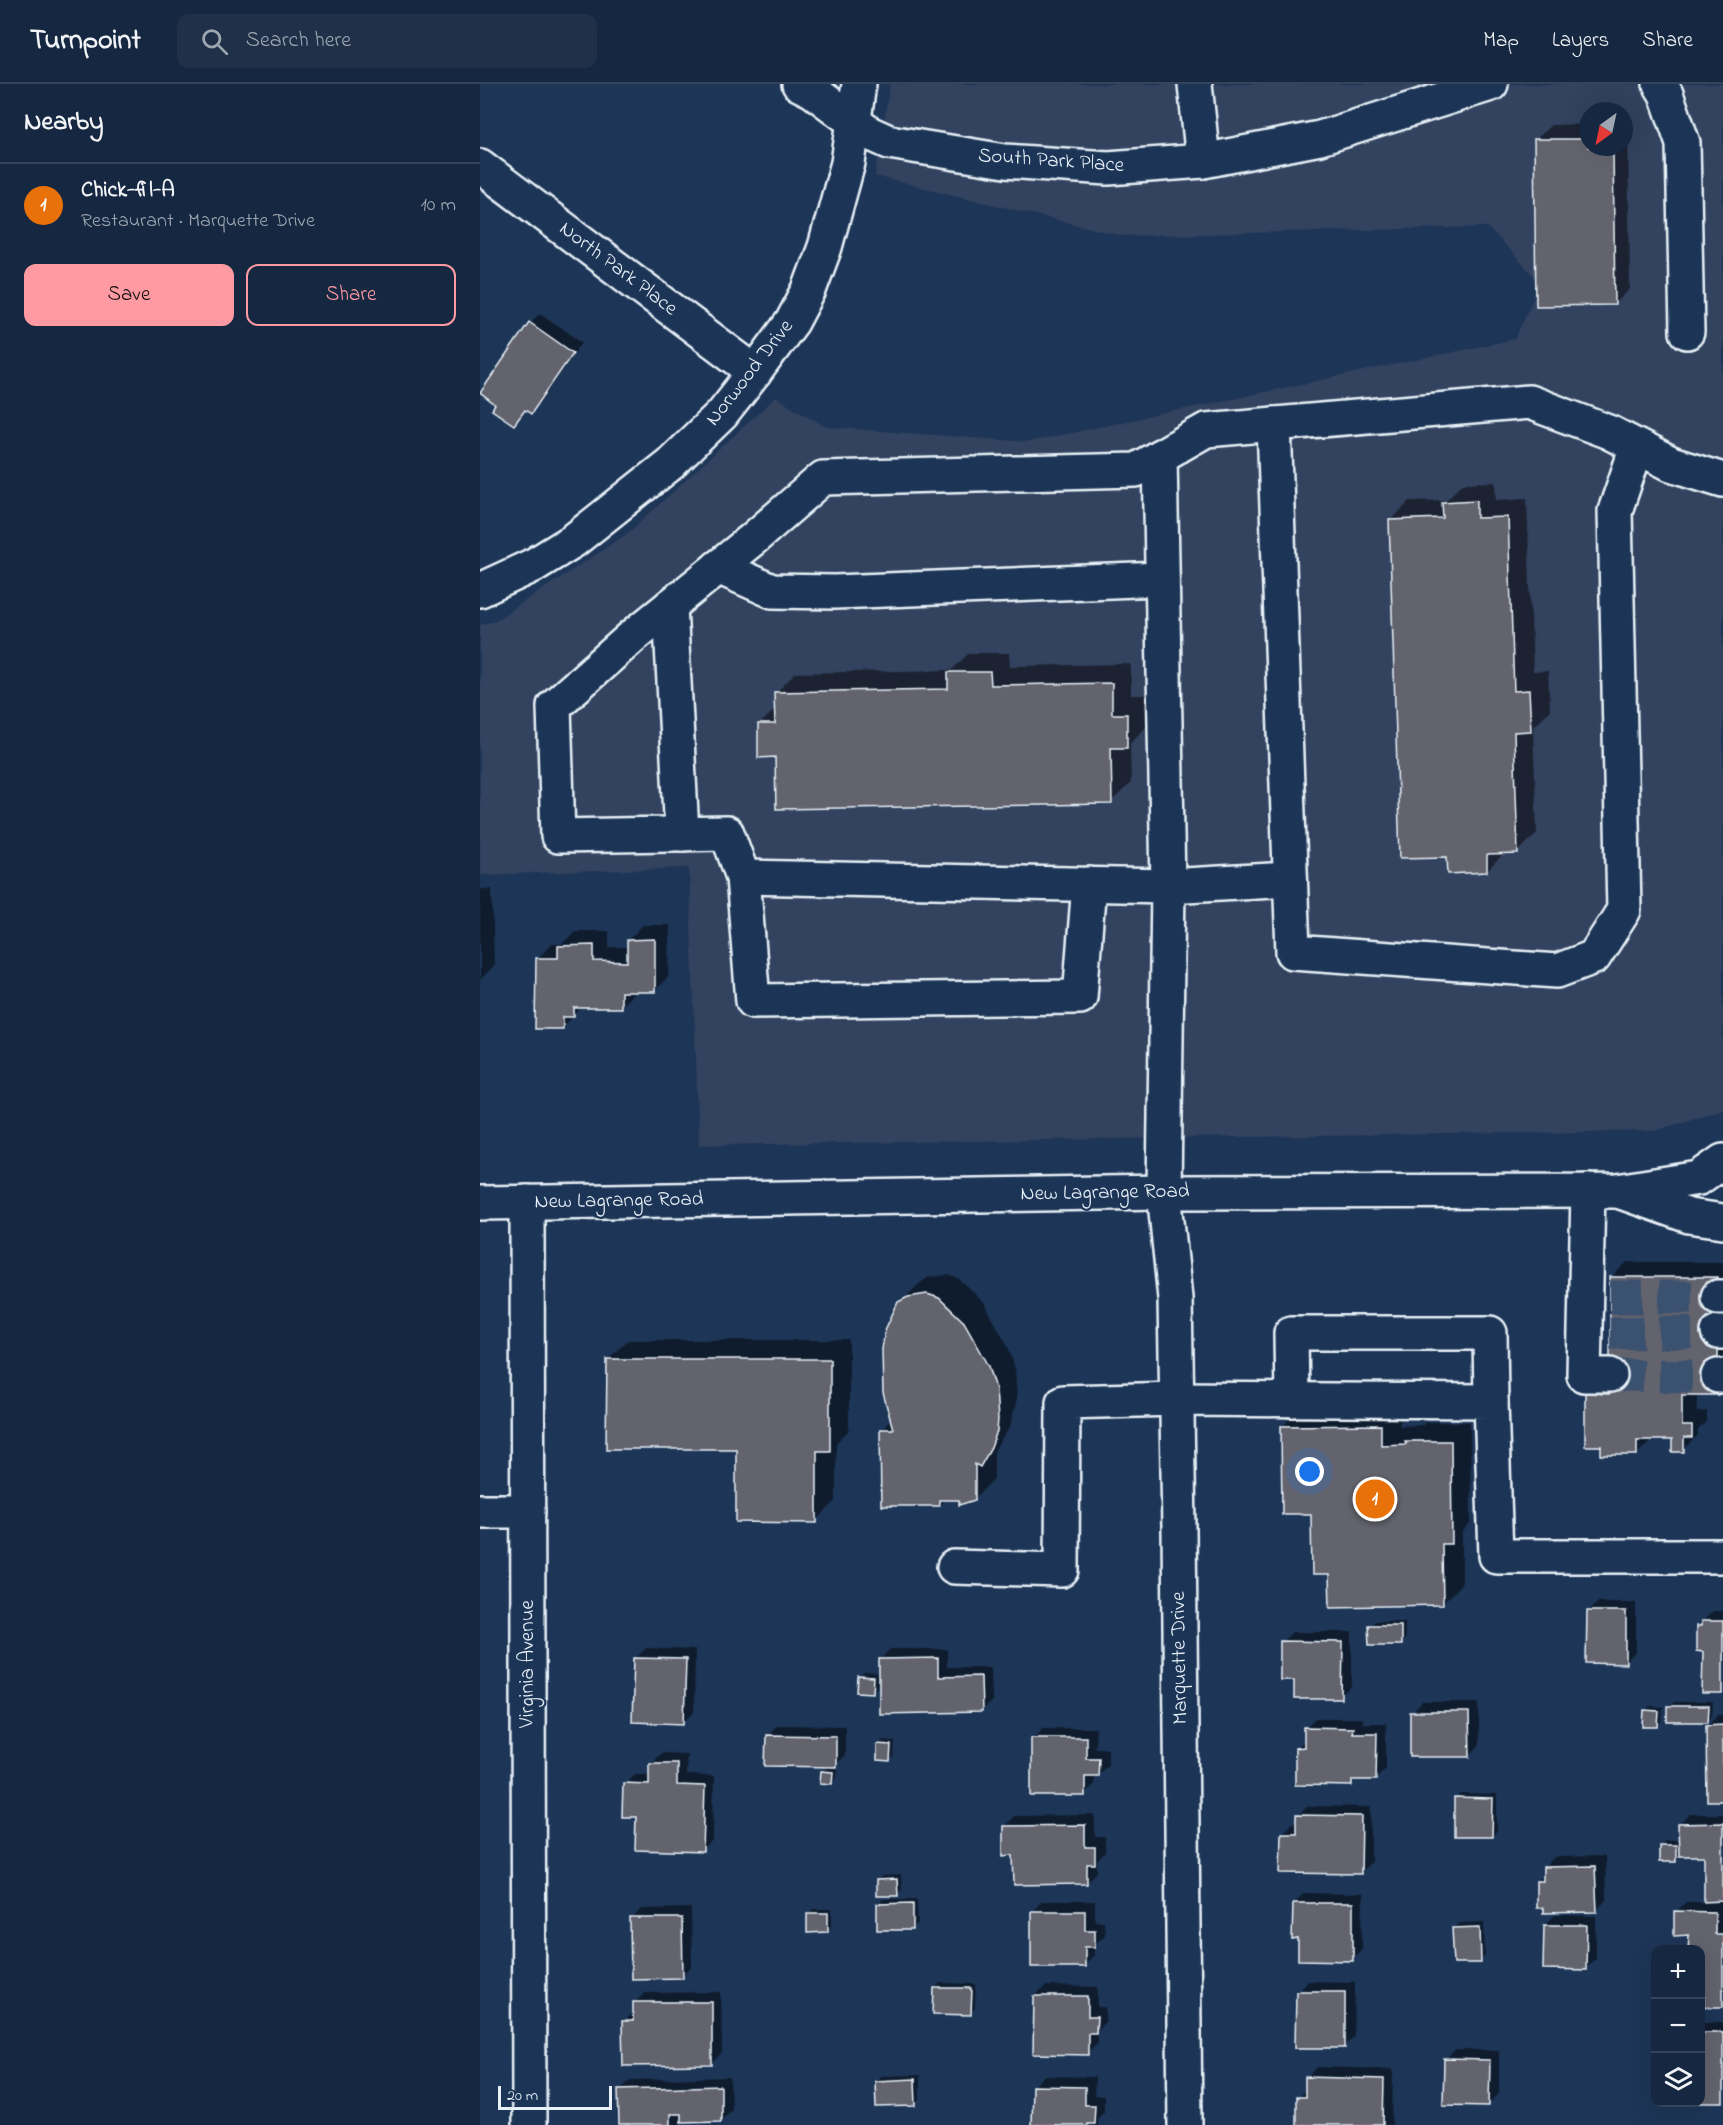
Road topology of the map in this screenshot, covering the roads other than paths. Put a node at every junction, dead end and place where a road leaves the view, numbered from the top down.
1 (799, 84) edge
2 (859, 84) edge
3 (1195, 84) edge
4 (1491, 84) edge
5 (1660, 84) edge
6 (854, 121) junction
7 (1203, 161) junction
8 (480, 166) edge
9 (1687, 332) dead end
10 (755, 372) junction
11 (1274, 424) junction
12 (1637, 447) junction
13 (1160, 456) junction
14 (1723, 480) edge
15 (718, 567) junction
16 (1162, 579) junction
17 (480, 590) edge
18 (670, 606) junction
19 (682, 834) junction
20 (743, 877) junction
21 (1290, 879) junction
22 (1089, 884) junction
23 (1168, 886) junction
24 (1723, 1161) edge
25 (1603, 1191) junction
26 (1164, 1192) junction
27 (527, 1202) junction
28 (480, 1203) edge
29 (1723, 1221) edge
30 (1610, 1375) tunnel mouth
31 (1177, 1399) junction
32 (1292, 1400) junction
33 (1491, 1401) junction
34 (528, 1510) junction
35 (480, 1511) edge
36 (1723, 1556) edge
37 (954, 1567) dead end
38 (529, 2125) edge
39 (1185, 2125) edge

1 - 6 street, South Park Place
2 - 6 street, Norwood Drive
3 - 7 street
4 - 7 street, South Park Place
5 - 9 street
6 - 7 street, South Park Place
6 - 10 street, Norwood Drive
8 - 10 street, North Park Place
10 - 17 street, Norwood Drive
11 - 12 street
11 - 13 street
11 - 21 street
12 - 14 street
12 - 21 street
13 - 15 street
13 - 16 street, Marquette Drive
15 - 16 street
15 - 18 street
16 - 23 street, Marquette Drive
18 - 19 street
18 - 19 street
19 - 20 street
20 - 22 street
20 - 22 street
21 - 23 street
22 - 23 street
23 - 26 street, Marquette Drive
24 - 25 street, New Lagrange Road
25 - 26 street, New Lagrange Road
25 - 29 street
25 - 30 street
26 - 27 street, New Lagrange Road
26 - 31 street, Marquette Drive
27 - 28 street, New Lagrange Road
27 - 34 street, Virginia Avenue
31 - 32 street
31 - 37 street
31 - 39 street, Marquette Drive
32 - 33 street
32 - 33 street
33 - 36 street
34 - 35 street
34 - 38 street, Virginia Avenue

